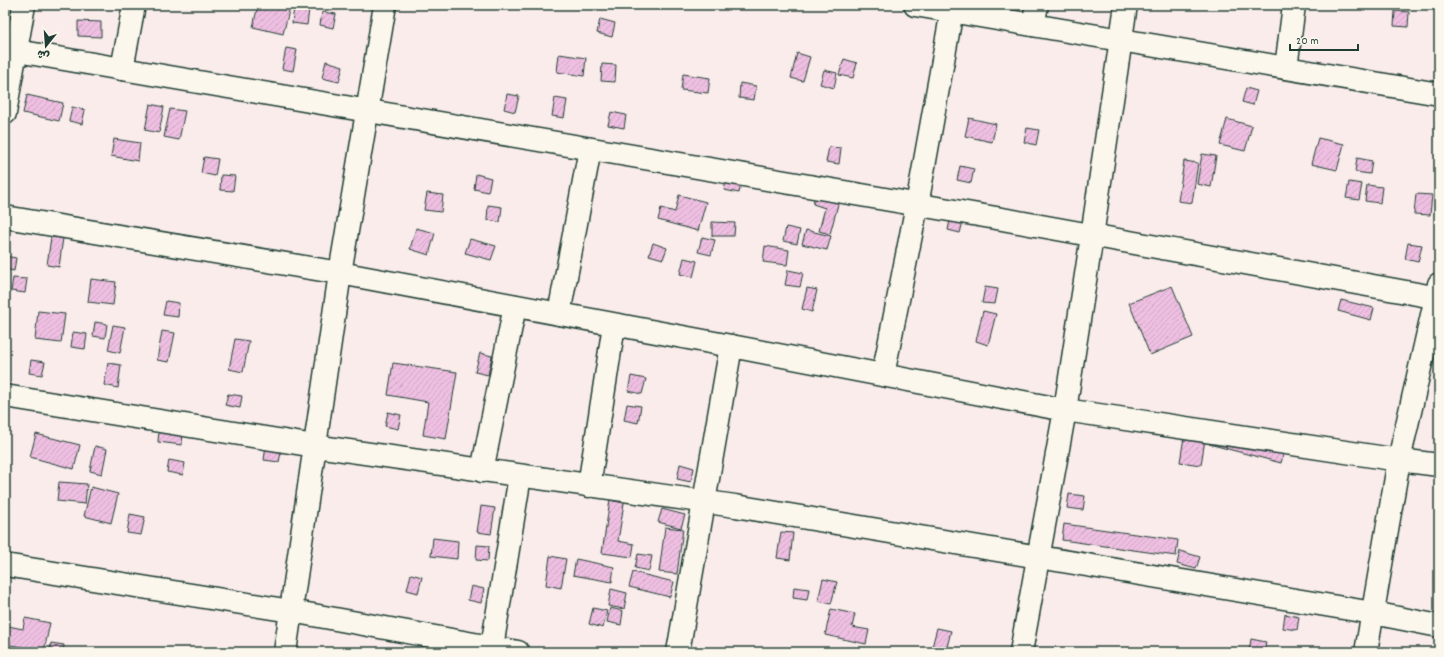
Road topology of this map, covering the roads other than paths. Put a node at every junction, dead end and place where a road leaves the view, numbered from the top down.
1 (24, 5) edge
2 (134, 5) edge
3 (385, 5) edge
4 (915, 5) edge
5 (1126, 5) edge
6 (1294, 5) edge
7 (953, 8) edge
8 (1035, 15) edge
9 (1121, 40) junction
10 (10, 50) edge
11 (1286, 68) junction
12 (122, 69) junction
13 (1439, 94) edge
14 (368, 110) junction
15 (5, 113) edge
16 (590, 149) junction
17 (917, 205) junction
18 (5, 217) edge
19 (1092, 236) junction
20 (340, 273) junction
21 (1438, 293) edge
22 (514, 306) junction
23 (559, 314) junction
24 (614, 324) junction
25 (731, 346) junction
26 (883, 375) junction
27 (5, 396) edge
28 (1065, 410) junction
29 (315, 446) junction
30 (1399, 460) junction
31 (1439, 465) edge
32 (482, 471) junction
33 (520, 476) junction
34 (589, 486) junction
35 (704, 502) junction
36 (1038, 557) junction
37 (5, 565) edge
38 (291, 611) junction
39 (1373, 613) junction
40 (1439, 626) edge
41 (492, 647) junction
42 (285, 652) edge
43 (518, 652) edge
44 (678, 652) edge
45 (1021, 652) edge
46 (1366, 652) edge

1 - 10 street
2 - 12 street
3 - 14 street
4 - 7 street
5 - 9 street
6 - 11 street
7 - 8 street
7 - 17 street
8 - 9 street
9 - 11 street
9 - 19 street
10 - 12 street
10 - 15 street
11 - 13 street
12 - 14 street
14 - 16 street
14 - 20 street
16 - 17 street
16 - 23 street
17 - 19 street
17 - 26 street
18 - 20 street
19 - 21 street
19 - 28 street
20 - 22 street
20 - 29 street
21 - 30 street
22 - 23 street
22 - 32 street
23 - 24 street
24 - 25 street
24 - 34 street
25 - 26 street
25 - 35 street
26 - 28 street
27 - 29 street
28 - 30 street
28 - 36 street
29 - 32 street
29 - 38 street
30 - 31 street
30 - 39 street
32 - 33 street
33 - 34 street
33 - 41 street
34 - 35 street
35 - 36 street
35 - 44 street
36 - 39 street
36 - 45 street
37 - 38 street
38 - 41 street
38 - 42 street
39 - 40 street
39 - 46 street
41 - 43 street

